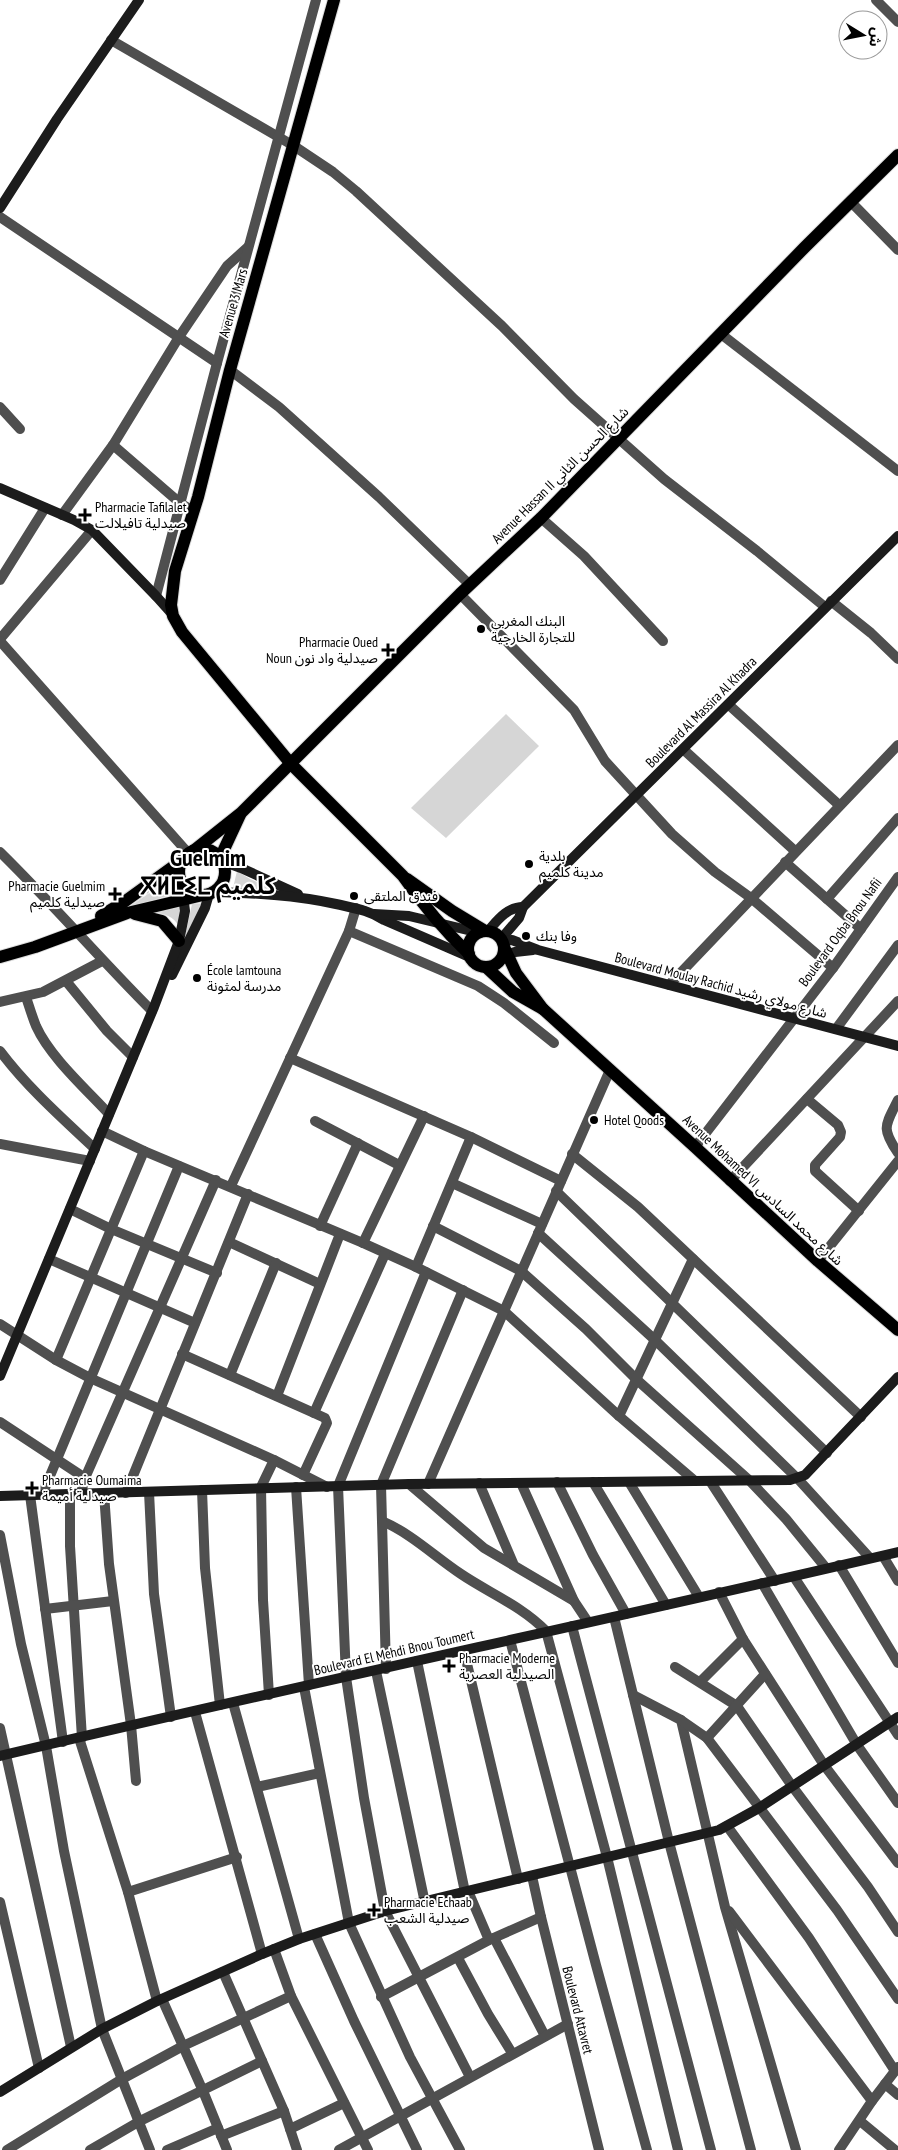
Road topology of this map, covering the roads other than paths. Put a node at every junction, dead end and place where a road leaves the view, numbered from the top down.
1 (139, 0) edge
2 (316, 0) edge
3 (334, 0) edge
4 (876, 0) edge
5 (898, 22) edge
6 (111, 40) junction
7 (278, 137) junction
8 (294, 146) junction
9 (898, 155) edge
10 (851, 202) junction
11 (0, 208) edge
12 (0, 217) edge
13 (248, 248) junction
14 (898, 250) edge
15 (721, 334) junction
16 (179, 337) junction
17 (217, 364) junction
18 (230, 370) junction
19 (0, 407) edge
20 (20, 429) dead end
21 (619, 439) junction
22 (113, 444) junction
23 (898, 471) edge
24 (0, 488) edge
25 (180, 503) junction
26 (45, 508) junction
27 (193, 511) junction
28 (62, 516) junction
29 (541, 518) junction
30 (92, 530) junction
31 (898, 536) edge
32 (0, 580) edge
33 (465, 589) junction
34 (156, 596) junction
35 (828, 604) junction
36 (173, 616) junction
37 (0, 640) edge
38 (663, 642) dead end
39 (898, 659) edge
40 (729, 704) junction
41 (898, 745) edge
42 (684, 750) junction
43 (291, 764) junction
44 (637, 795) junction
45 (839, 805) junction
46 (241, 814) junction
47 (898, 818) edge
48 (795, 851) junction
49 (0, 852) edge
50 (189, 854) junction
51 (221, 860) junction
52 (785, 862) junction
53 (403, 876) junction
54 (898, 877) edge
55 (182, 881) junction
56 (208, 894) junction
57 (303, 897) junction
58 (751, 898) junction
59 (827, 899) junction
60 (185, 900) junction
61 (523, 907) junction
62 (356, 908) junction
63 (127, 913) junction
64 (374, 914) junction
65 (517, 922) junction
66 (438, 923) junction
67 (78, 930) junction
68 (861, 930) junction
69 (349, 931) junction
70 (484, 932) junction
71 (179, 941) junction
72 (520, 943) junction
73 (898, 945) edge
74 (503, 948) junction
75 (538, 950) junction
76 (0, 956) edge
77 (470, 956) junction
78 (102, 961) junction
79 (486, 967) junction
80 (833, 968) junction
81 (66, 981) junction
82 (668, 985) junction
83 (26, 996) junction
84 (898, 1001) edge
85 (0, 1002) edge
86 (153, 1009) junction
87 (543, 1009) junction
88 (793, 1018) junction
89 (836, 1029) junction
90 (865, 1037) junction
91 (554, 1043) dead end
92 (898, 1046) edge
93 (0, 1052) edge
94 (133, 1057) junction
95 (290, 1058) junction
96 (610, 1070) junction
97 (807, 1099) junction
98 (898, 1100) edge
99 (109, 1114) junction
100 (424, 1116) junction
101 (315, 1122) dead end
102 (102, 1131) junction
103 (471, 1137) junction
104 (358, 1143) junction
105 (0, 1144) edge
106 (695, 1147) junction
107 (95, 1149) junction
108 (144, 1151) junction
109 (898, 1153) edge
110 (572, 1154) junction
111 (90, 1161) junction
112 (898, 1161) edge
113 (400, 1165) junction
114 (179, 1166) junction
115 (216, 1180) junction
116 (561, 1181) junction
117 (730, 1181) junction
118 (452, 1183) junction
119 (230, 1186) junction
120 (556, 1191) junction
121 (248, 1194) junction
122 (70, 1209) junction
123 (859, 1210) junction
124 (320, 1226) junction
125 (433, 1226) junction
126 (540, 1228) junction
127 (111, 1229) junction
128 (340, 1234) junction
129 (229, 1242) junction
130 (147, 1243) junction
131 (363, 1243) junction
132 (385, 1254) junction
133 (181, 1257) junction
134 (693, 1258) junction
135 (49, 1259) junction
136 (818, 1262) junction
137 (276, 1263) junction
138 (416, 1267) junction
139 (426, 1272) junction
140 (521, 1272) junction
141 (217, 1273) junction
142 (90, 1278) junction
143 (320, 1284) junction
144 (462, 1290) junction
145 (126, 1294) junction
146 (672, 1304) junction
147 (159, 1309) junction
148 (504, 1311) junction
149 (196, 1323) junction
150 (0, 1324) edge
151 (898, 1330) edge
152 (17, 1334) junction
153 (655, 1340) junction
154 (182, 1354) junction
155 (56, 1360) junction
156 (230, 1375) junction
157 (0, 1376) edge
158 (90, 1378) junction
159 (898, 1378) edge
160 (636, 1379) junction
161 (122, 1393) junction
162 (277, 1396) junction
163 (159, 1409) junction
164 (314, 1413) junction
165 (619, 1416) junction
166 (861, 1417) junction
167 (0, 1422) edge
168 (827, 1454) junction
169 (57, 1459) junction
170 (274, 1460) junction
171 (303, 1475) junction
172 (85, 1478) junction
173 (798, 1479) junction
174 (710, 1481) junction
175 (750, 1481) junction
176 (557, 1482) junction
177 (594, 1482) junction
178 (630, 1482) junction
179 (695, 1482) junction
180 (479, 1483) junction
181 (521, 1483) junction
182 (381, 1484) junction
183 (409, 1484) junction
184 (428, 1484) junction
185 (338, 1486) junction
186 (296, 1487) junction
187 (327, 1487) junction
188 (260, 1488) junction
189 (202, 1490) junction
190 (126, 1492) junction
191 (149, 1492) junction
192 (81, 1493) junction
193 (104, 1493) junction
194 (70, 1494) junction
195 (30, 1495) junction
196 (42, 1495) junction
197 (0, 1496) edge
198 (382, 1521) junction
199 (0, 1535) edge
200 (898, 1552) edge
201 (883, 1556) junction
202 (870, 1558) junction
203 (512, 1563) junction
204 (839, 1565) junction
205 (826, 1568) junction
206 (794, 1577) junction
207 (775, 1581) junction
208 (898, 1581) edge
209 (762, 1583) junction
210 (719, 1592) junction
211 (699, 1597) junction
212 (113, 1601) junction
213 (574, 1601) junction
214 (666, 1605) junction
215 (74, 1607) junction
216 (44, 1609) junction
217 (626, 1614) junction
218 (614, 1617) junction
219 (588, 1622) junction
220 (572, 1626) junction
221 (546, 1631) junction
222 (743, 1639) junction
223 (510, 1640) junction
224 (464, 1651) junction
225 (417, 1661) junction
226 (898, 1663) edge
227 (675, 1667) dead end
228 (381, 1670) junction
229 (765, 1674) junction
230 (346, 1677) junction
231 (701, 1681) junction
232 (307, 1686) junction
233 (269, 1695) junction
234 (633, 1695) junction
235 (233, 1703) junction
236 (220, 1706) junction
237 (737, 1706) junction
238 (195, 1712) junction
239 (171, 1717) junction
240 (681, 1720) junction
241 (894, 1720) edge
242 (131, 1725) junction
243 (0, 1728) edge
244 (898, 1735) edge
245 (80, 1738) junction
246 (707, 1738) junction
247 (63, 1742) junction
248 (857, 1745) junction
249 (46, 1746) junction
250 (3, 1756) edge
251 (824, 1765) junction
252 (320, 1773) junction
253 (136, 1781) dead end
254 (792, 1786) junction
255 (257, 1787) junction
256 (898, 1803) edge
257 (759, 1808) junction
258 (727, 1826) junction
259 (707, 1834) junction
260 (669, 1842) junction
261 (633, 1851) junction
262 (237, 1857) junction
263 (607, 1857) junction
264 (898, 1863) edge
265 (571, 1867) junction
266 (532, 1876) junction
267 (518, 1879) junction
268 (128, 1892) junction
269 (467, 1892) junction
270 (0, 1902) edge
271 (425, 1903) junction
272 (725, 1906) junction
273 (386, 1911) junction
274 (541, 1918) junction
275 (349, 1923) junction
276 (898, 1932) edge
277 (315, 1934) junction
278 (492, 1939) junction
279 (299, 1940) junction
280 (274, 1949) junction
281 (262, 1954) junction
282 (458, 1958) junction
283 (223, 1972) junction
284 (418, 1977) junction
285 (292, 1996) junction
286 (381, 1997) junction
287 (898, 1999) edge
288 (160, 2000) junction
289 (242, 2018) junction
290 (568, 2024) junction
291 (102, 2029) junction
292 (545, 2036) junction
293 (183, 2046) junction
294 (71, 2047) junction
295 (512, 2053) junction
296 (262, 2061) junction
297 (39, 2068) junction
298 (896, 2069) edge
299 (470, 2077) junction
300 (122, 2079) junction
301 (885, 2084) junction
302 (203, 2091) junction
303 (0, 2092) edge
304 (898, 2096) edge
305 (432, 2100) junction
306 (872, 2101) junction
307 (344, 2103) junction
308 (284, 2111) junction
309 (401, 2116) junction
310 (140, 2121) junction
311 (860, 2121) junction
312 (290, 2129) junction
313 (220, 2132) junction
314 (362, 2138) junction
315 (6, 2150) edge
316 (90, 2150) edge
317 (150, 2150) edge
318 (167, 2150) edge
319 (227, 2150) edge
320 (297, 2150) edge
321 (339, 2150) edge
322 (368, 2150) edge
323 (417, 2150) edge
324 (460, 2150) edge
325 (599, 2150) edge
326 (647, 2150) edge
327 (678, 2150) edge
328 (711, 2150) edge
329 (751, 2150) edge
330 (796, 2150) edge
331 (839, 2150) edge
332 (895, 2150) edge

1 - 6 street
2 - 7 street
3 - 8 main road, Avenue 3 Mars
4 - 5 street
6 - 7 street
6 - 11 street
7 - 8 street
7 - 13 street
8 - 18 main road, Avenue 3 Mars
8 - 21 street
9 - 10 main road, Avenue Hassan II شارع الحسن الثاني
10 - 14 street
10 - 15 main road, Avenue Hassan II شارع الحسن الثاني
12 - 16 street
13 - 16 street
13 - 17 street
15 - 21 main road, Avenue Hassan II شارع الحسن الثاني
15 - 23 street
16 - 17 street
16 - 22 street
17 - 25 street
18 - 27 main road, Avenue 3 Mars
18 - 33 street
19 - 20 street
21 - 29 main road, Avenue Hassan II شارع الحسن الثاني
21 - 35 street
22 - 25 street
22 - 28 street
24 - 26 street
25 - 27 street
25 - 34 street
26 - 28 street
26 - 32 street
27 - 36 main road, Avenue 3 Mars
28 - 30 street
29 - 33 main road, Avenue Hassan II شارع الحسن الثاني
29 - 38 street
30 - 34 street
30 - 37 street
31 - 35 street, Boulevard Al Massira Al Khadra
33 - 43 main road, Avenue Hassan II شارع الحسن الثاني
33 - 44 street
34 - 36 street
35 - 39 street
35 - 40 street, Boulevard Al Massira Al Khadra
36 - 43 main road
37 - 50 street
40 - 42 street, Boulevard Al Massira Al Khadra
40 - 45 street
41 - 45 street
42 - 44 street, Boulevard Al Massira Al Khadra
42 - 48 street
43 - 46 main road, Avenue Hassan II شارع الحسن الثاني
43 - 53 main road
44 - 58 street
44 - 61 street, Boulevard Al Massira Al Khadra
45 - 48 street
46 - 50 main road, Avenue Hassan II شارع الحسن الثاني
46 - 51 main road, Avenue Hassan II شارع الحسن الثاني
47 - 59 street
48 - 52 street
49 - 67 street
50 - 51 main road
50 - 55 main road
50 - 67 main road, Avenue Hassan II شارع الحسن الثاني
51 - 56 main road
51 - 57 street
52 - 58 street
52 - 59 street
53 - 66 main road
53 - 70 main road
54 - 68 street, Boulevard Oqba Bnou Nafii
55 - 56 main road
55 - 60 street
56 - 57 street
56 - 60 main road
56 - 86 street
57 - 62 street
58 - 80 street
58 - 82 street
59 - 68 street
60 - 63 main road
60 - 71 street
61 - 65 street, Boulevard Al Massira Al Khadra
61 - 70 street, Boulevard Al Massira Al Khadra
62 - 64 street
62 - 69 street
63 - 67 main road
63 - 71 main road
64 - 66 street
64 - 77 street
65 - 72 street
65 - 74 street, Boulevard Al Massira Al Khadra
66 - 70 street
66 - 77 main road
67 - 76 main road
67 - 78 street
68 - 80 street, Boulevard Oqba Bnou Nafii
69 - 91 street
69 - 95 street
70 - 74 main road
70 - 77 main road
71 - 86 street
72 - 74 street, Boulevard Moulay Rachid شارع مولاي رشيد
72 - 75 street, Boulevard Moulay Rachid شارع مولاي رشيد
73 - 89 street
74 - 75 street, Boulevard Moulay Rachid شارع مولاي رشيد
74 - 79 main road
74 - 87 main road, Avenue Mohamed VI شارع محمد السادس
75 - 82 street, Boulevard Moulay Rachid شارع مولاي رشيد
77 - 79 main road
78 - 81 street
78 - 86 street
79 - 87 main road, Avenue Mohamed VI شارع محمد السادس
80 - 88 street, Boulevard Oqba Bnou Nafii
81 - 83 street
81 - 94 street
82 - 88 street, Boulevard Moulay Rachid شارع مولاي رشيد
83 - 85 street
83 - 99 street
84 - 90 street
86 - 94 street
87 - 96 main road, Avenue Mohamed VI شارع محمد السادس
88 - 89 street, Boulevard Moulay Rachid شارع مولاي رشيد
88 - 106 street, Boulevard Oqba Bnou Nafii
89 - 90 street, Boulevard Moulay Rachid شارع مولاي رشيد
90 - 92 street, Boulevard Moulay Rachid شارع مولاي رشيد
90 - 97 street
93 - 107 street
94 - 99 street
95 - 100 street
95 - 119 street
96 - 106 main road, Avenue Mohamed VI شارع محمد السادس
96 - 110 street
97 - 117 street
97 - 123 street
98 - 109 street
99 - 102 street
100 - 103 street
100 - 113 street
101 - 104 street
102 - 107 street
102 - 108 street
103 - 116 street
103 - 118 street
104 - 113 street
104 - 124 street
105 - 111 street
106 - 117 main road, Avenue Mohamed VI شارع محمد السادس
107 - 111 street
108 - 114 street
108 - 127 street
110 - 116 street
110 - 134 street
111 - 122 street
112 - 123 street
113 - 131 street
114 - 115 street
114 - 130 street
115 - 119 street
115 - 133 street
116 - 120 street
117 - 136 main road, Avenue Mohamed VI شارع محمد السادس
118 - 125 street
118 - 126 street
119 - 121 street
120 - 126 street
120 - 146 street
121 - 124 street
121 - 129 street
122 - 127 street
122 - 135 street
123 - 136 street
124 - 128 street
125 - 138 street
125 - 140 street
126 - 140 street
126 - 153 street
127 - 130 street
127 - 142 street
128 - 131 street
128 - 143 street
129 - 137 street
129 - 141 street
130 - 133 street
130 - 145 street
131 - 132 street
132 - 138 street
132 - 164 street
133 - 141 street
133 - 147 street
134 - 146 street
134 - 166 street
135 - 142 street
135 - 152 street
136 - 151 main road, Avenue Mohamed VI شارع محمد السادس
137 - 143 street
137 - 156 street
138 - 139 street
139 - 144 street
139 - 185 street
140 - 148 street
140 - 160 street
141 - 149 street
142 - 145 street
142 - 155 street
143 - 162 street
144 - 148 street
144 - 182 street
145 - 147 street
145 - 158 street
146 - 153 street
146 - 168 street
147 - 149 street
147 - 161 street
148 - 165 street
148 - 184 street
149 - 154 street
150 - 152 street
152 - 155 street
152 - 157 street
153 - 160 street
153 - 173 street
154 - 156 street
154 - 163 street
155 - 158 street
156 - 162 street
158 - 161 street
158 - 169 street
159 - 166 street
160 - 165 street
160 - 175 street
161 - 163 street
161 - 172 street
162 - 164 street
163 - 170 street
163 - 190 street
164 - 171 street
165 - 179 street
166 - 168 street
167 - 169 street
168 - 173 street
169 - 172 street
169 - 196 street
170 - 171 street
170 - 188 street
171 - 187 street
172 - 192 street
173 - 175 street
173 - 202 street
174 - 175 street
174 - 179 street
174 - 207 street
175 - 205 street
176 - 177 street
176 - 181 street
176 - 217 street
177 - 178 street
177 - 214 street
178 - 179 street
178 - 211 street
180 - 181 street
180 - 184 street
180 - 203 street
181 - 213 street
182 - 183 street
182 - 185 street
182 - 198 street
183 - 184 street
183 - 203 street
185 - 187 street
185 - 230 street
186 - 187 street
186 - 188 street
186 - 232 street
188 - 189 street
188 - 233 street
189 - 191 street
189 - 236 street
190 - 191 street
190 - 193 street
191 - 239 street
192 - 193 street
192 - 194 street
193 - 212 street
194 - 196 street
194 - 215 street
195 - 196 street
195 - 197 street
195 - 216 street
198 - 221 street
198 - 228 street
199 - 249 street
200 - 201 street, Boulevard El Mehdi Bnou Toumert
201 - 202 street, Boulevard El Mehdi Bnou Toumert
201 - 208 street
202 - 204 street, Boulevard El Mehdi Bnou Toumert
203 - 213 street
204 - 205 street, Boulevard El Mehdi Bnou Toumert
204 - 226 street
205 - 206 street, Boulevard El Mehdi Bnou Toumert
206 - 207 street, Boulevard El Mehdi Bnou Toumert
206 - 241 street
207 - 209 street, Boulevard El Mehdi Bnou Toumert
209 - 210 street, Boulevard El Mehdi Bnou Toumert
209 - 248 street
210 - 211 street, Boulevard El Mehdi Bnou Toumert
210 - 222 street
211 - 214 street, Boulevard El Mehdi Bnou Toumert
212 - 215 street
212 - 242 street
213 - 219 street
214 - 217 street, Boulevard El Mehdi Bnou Toumert
215 - 216 street
215 - 245 street
216 - 247 street
217 - 218 street, Boulevard El Mehdi Bnou Toumert
218 - 219 street, Boulevard El Mehdi Bnou Toumert
218 - 234 street
219 - 220 street, Boulevard El Mehdi Bnou Toumert
220 - 221 street, Boulevard El Mehdi Bnou Toumert
220 - 261 street
221 - 223 street, Boulevard El Mehdi Bnou Toumert
221 - 263 street
222 - 229 street
222 - 231 street
223 - 224 street, Boulevard El Mehdi Bnou Toumert
223 - 265 street
224 - 225 street, Boulevard El Mehdi Bnou Toumert
224 - 267 street
225 - 228 street, Boulevard El Mehdi Bnou Toumert
225 - 269 street
227 - 231 street
228 - 230 street, Boulevard El Mehdi Bnou Toumert
228 - 271 street
229 - 237 street
229 - 251 street
230 - 232 street, Boulevard El Mehdi Bnou Toumert
230 - 273 street
231 - 237 street
232 - 233 street, Boulevard El Mehdi Bnou Toumert
232 - 252 street
233 - 235 street, Boulevard El Mehdi Bnou Toumert
234 - 240 street
234 - 260 street
235 - 236 street, Boulevard El Mehdi Bnou Toumert
235 - 255 street
236 - 238 street, Boulevard El Mehdi Bnou Toumert
237 - 246 street
237 - 254 street
238 - 239 street, Boulevard El Mehdi Bnou Toumert
238 - 262 street
239 - 242 street, Boulevard El Mehdi Bnou Toumert
240 - 246 street
240 - 259 street
241 - 244 street
241 - 248 street
242 - 245 street, Boulevard El Mehdi Bnou Toumert
242 - 253 street
243 - 250 street
245 - 247 street, Boulevard El Mehdi Bnou Toumert
245 - 268 street
246 - 257 street
247 - 249 street, Boulevard El Mehdi Bnou Toumert
248 - 251 street
248 - 256 street
249 - 250 street, Boulevard El Mehdi Bnou Toumert
249 - 291 street
250 - 294 street
251 - 254 street
251 - 264 street
252 - 255 street
252 - 275 street
254 - 257 street
254 - 276 street
255 - 279 street
257 - 258 street
257 - 287 street
258 - 259 street
258 - 298 street
259 - 260 street
259 - 272 street
260 - 261 street
260 - 329 street
261 - 263 street
261 - 328 street
262 - 268 street
262 - 281 street
263 - 265 street
263 - 327 street
265 - 266 street
265 - 326 street
266 - 267 street
266 - 274 street, Boulevard Attavret
267 - 269 street
268 - 288 street
269 - 271 street
269 - 278 street
270 - 297 street
271 - 273 street
272 - 306 street
272 - 330 street
273 - 275 street
273 - 284 street
274 - 278 street
274 - 290 street, Boulevard Attavret
275 - 277 street
275 - 286 street
277 - 279 street
277 - 309 street
278 - 282 street
278 - 292 street
279 - 280 street
280 - 281 street
280 - 285 street
281 - 283 street
282 - 284 street
282 - 295 street
283 - 288 street
283 - 289 street
284 - 286 street
284 - 299 street
285 - 289 street
285 - 307 street
286 - 305 street
288 - 291 street
288 - 293 street
289 - 293 street
289 - 296 street
290 - 292 street
290 - 325 street, Boulevard Attavret
291 - 294 street
291 - 300 street
292 - 295 street
293 - 300 street
293 - 302 street
294 - 297 street
295 - 299 street
296 - 302 street
296 - 308 street
297 - 303 street
298 - 301 street
299 - 305 street
300 - 310 street
300 - 315 street
301 - 304 street
301 - 306 street
302 - 310 street
302 - 313 street
305 - 309 street
305 - 324 street
306 - 311 street
307 - 312 street
307 - 314 street
308 - 312 street
308 - 313 street
309 - 314 street
309 - 323 street
310 - 316 street
310 - 317 street
311 - 331 street
311 - 332 street
312 - 320 street
313 - 318 street
313 - 319 street
314 - 321 street
314 - 322 street

